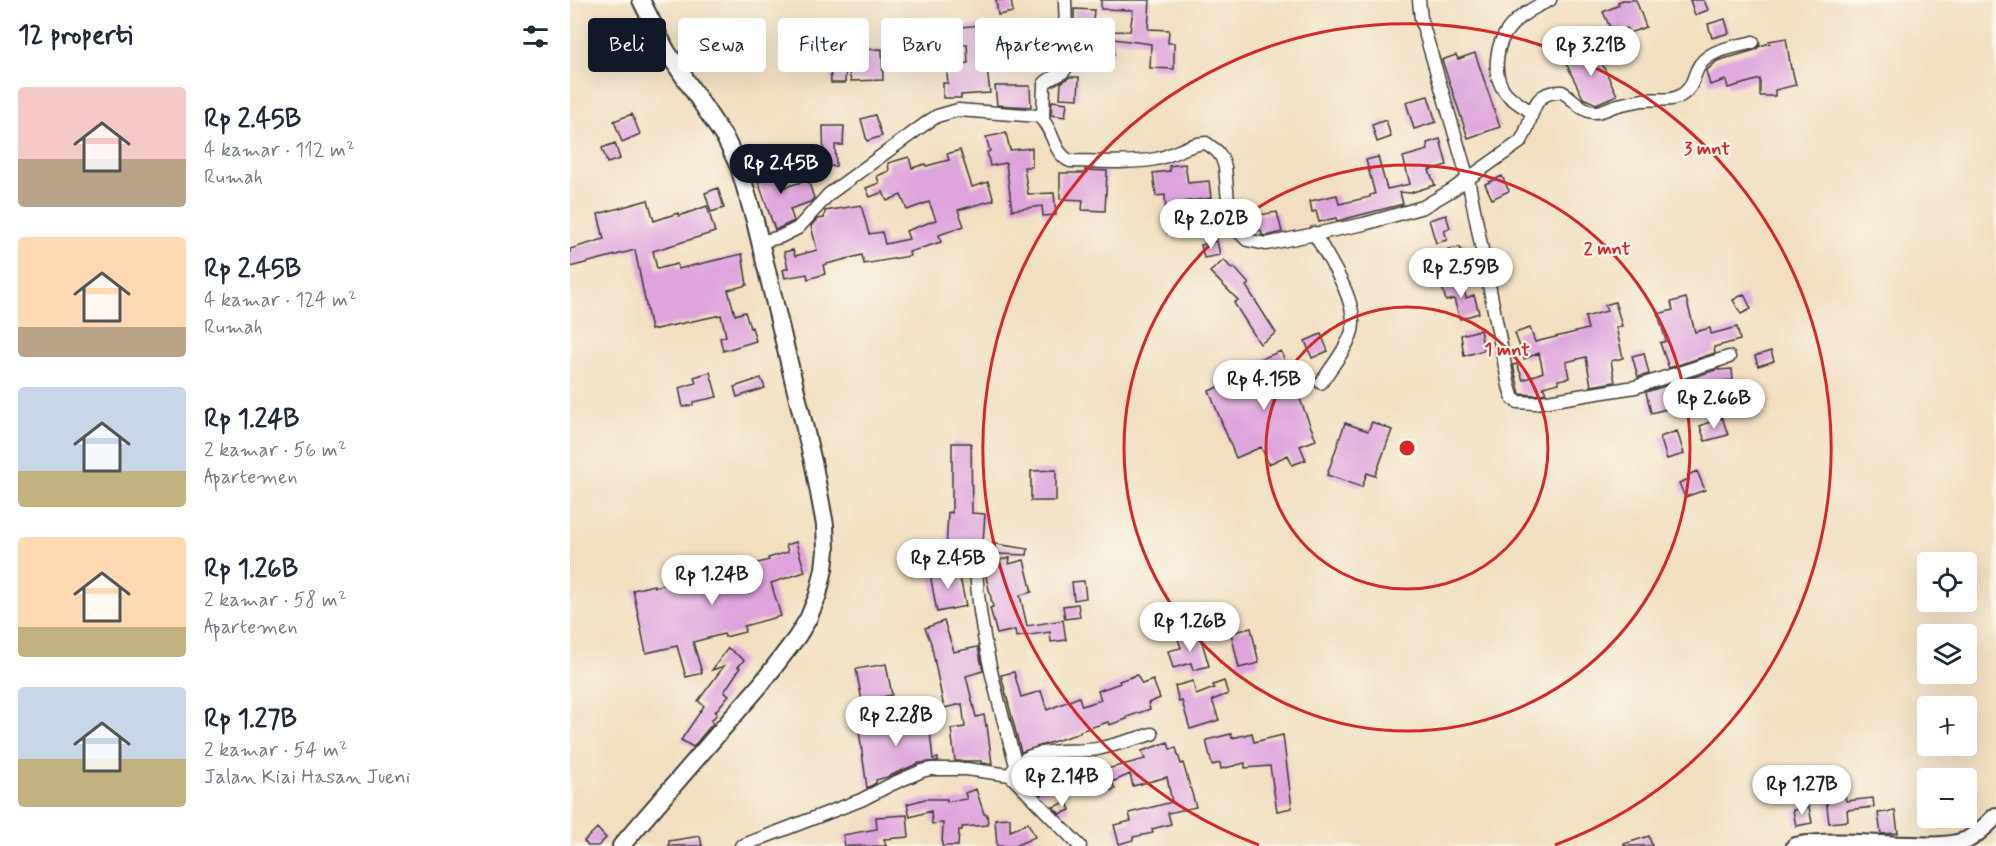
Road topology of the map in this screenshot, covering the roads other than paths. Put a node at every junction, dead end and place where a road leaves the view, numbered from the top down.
1 (641, 0) edge
2 (1065, 0) edge
3 (1419, 0) edge
4 (1550, 0) edge
5 (1753, 42) dead end
6 (1532, 112) junction
7 (1043, 120) junction
8 (1468, 179) junction
9 (1314, 233) junction
10 (760, 242) junction
11 (1729, 357) dead end
12 (1321, 383) dead end
13 (976, 568) dead end
14 (1152, 734) dead end
15 (1013, 770) junction
16 (1996, 816) edge
17 (1885, 845) edge
18 (621, 846) edge
19 (741, 846) edge
20 (1080, 846) edge
21 (1795, 846) edge

1 - 10 street
2 - 7 street
3 - 8 street
4 - 6 street
5 - 6 street
6 - 8 street
7 - 9 street
7 - 10 street
8 - 9 street
8 - 11 street
9 - 12 street
10 - 18 street
13 - 15 street
14 - 15 street
15 - 19 street
15 - 20 street
16 - 17 street
17 - 21 street

